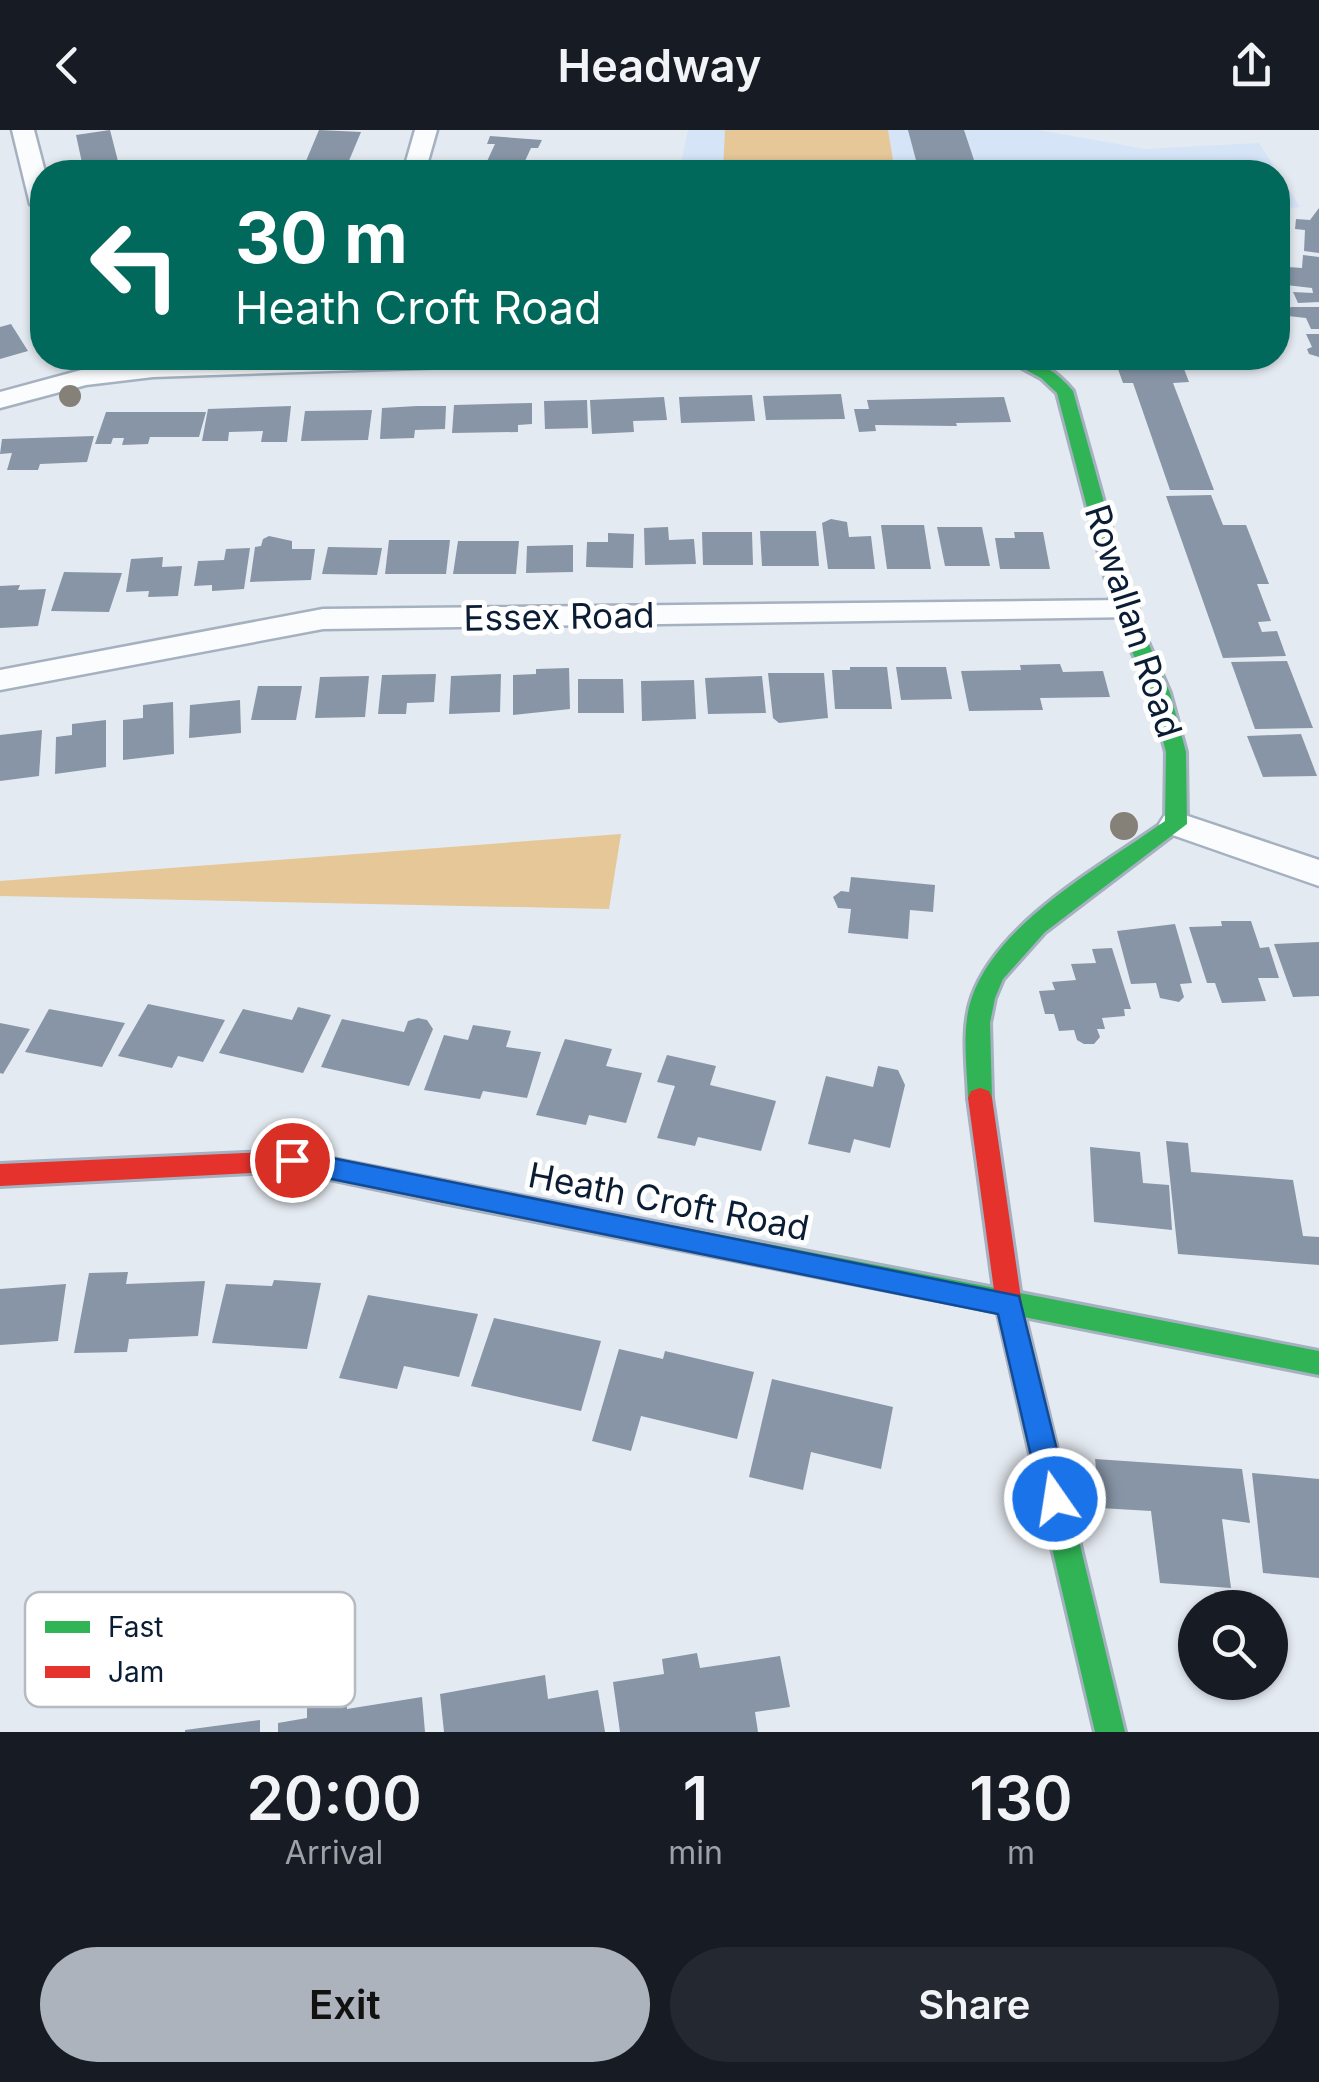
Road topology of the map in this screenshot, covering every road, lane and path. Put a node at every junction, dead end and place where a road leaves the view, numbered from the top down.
1 (23, 130) edge
2 (426, 130) edge
3 (31, 160) edge
4 (417, 160) edge
5 (75, 370) edge
6 (1038, 370) edge
7 (0, 400) edge
8 (1124, 610) junction
9 (0, 680) edge
10 (1176, 824) junction
11 (1319, 874) edge
12 (0, 1175) edge
13 (1009, 1305) junction
14 (1319, 1362) edge
15 (1110, 1732) edge

1 - 3 street
2 - 4 street
5 - 7 street
6 - 8 street, Rowallan Road
8 - 9 street, Essex Road
8 - 10 street, Rowallan Road
10 - 11 street
10 - 13 street
12 - 13 street, Heath Croft Road
13 - 14 street, Heath Croft Road
13 - 15 street

